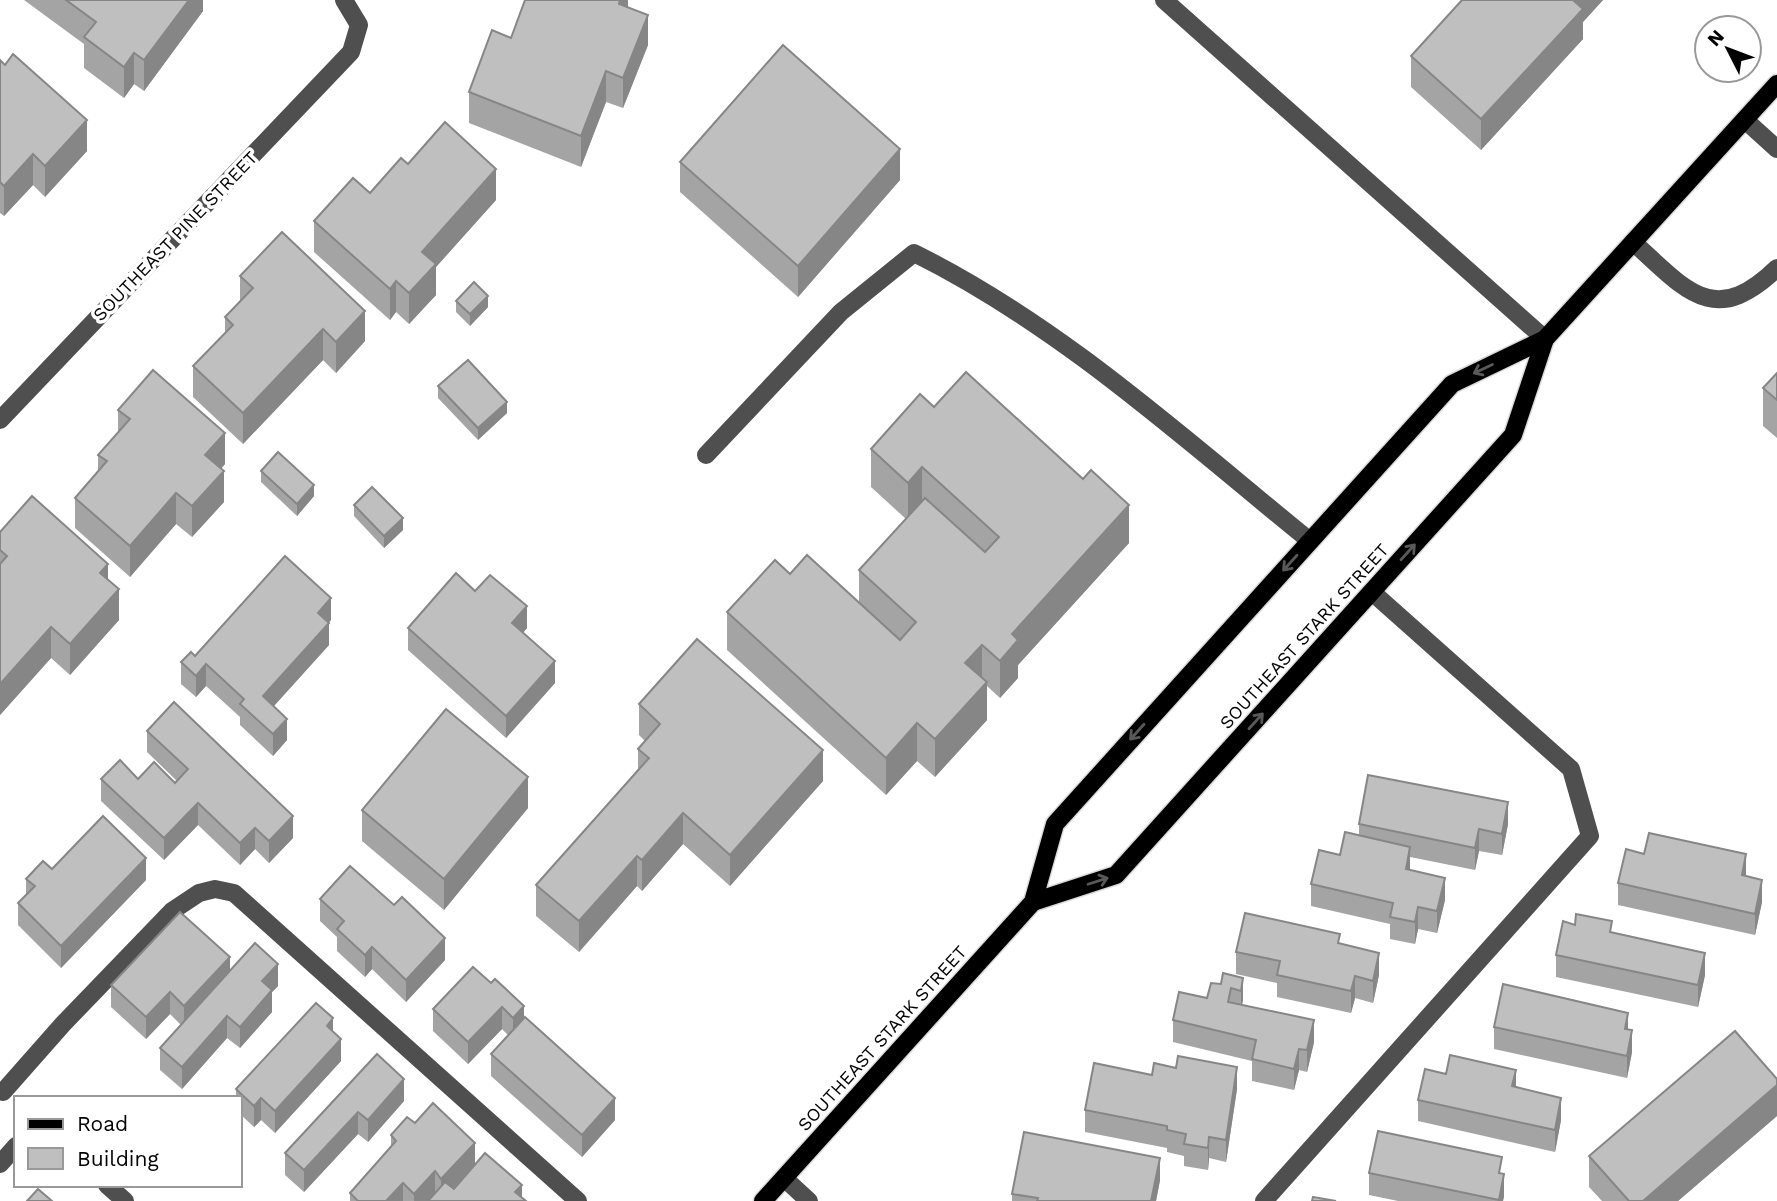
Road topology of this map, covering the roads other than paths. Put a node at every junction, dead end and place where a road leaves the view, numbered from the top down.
1 (344, 0) edge
2 (1164, 0) edge
3 (1777, 84) edge
4 (1745, 120) junction
5 (1777, 149) edge
6 (1633, 242) junction
7 (1777, 268) edge
8 (1545, 339) junction
9 (0, 421) edge
10 (706, 455) dead end
11 (1310, 541) junction
12 (1372, 592) junction
13 (1033, 902) junction
14 (6, 1095) edge
15 (14, 1148) edge
16 (0, 1164) edge
17 (783, 1178) junction
18 (109, 1187) edge
19 (125, 1201) edge
20 (578, 1201) edge
21 (763, 1201) edge
22 (809, 1201) edge
23 (1264, 1201) edge

1 - 9 street, SOUTHEAST PINE STREET
2 - 8 street
3 - 4 main road, SOUTHEAST STARK STREET
4 - 5 street
4 - 6 main road, SOUTHEAST STARK STREET
6 - 7 street
6 - 8 main road, SOUTHEAST STARK STREET
8 -> 11 main road, SOUTHEAST STARK STREET
12 -> 8 main road, SOUTHEAST STARK STREET
10 - 11 street
11 -> 13 main road, SOUTHEAST STARK STREET
13 -> 12 main road, SOUTHEAST STARK STREET
12 - 23 street
13 - 17 main road, SOUTHEAST STARK STREET
14 - 20 street
15 - 16 street
17 - 21 main road, SOUTHEAST STARK STREET
17 - 22 street
18 - 19 street

